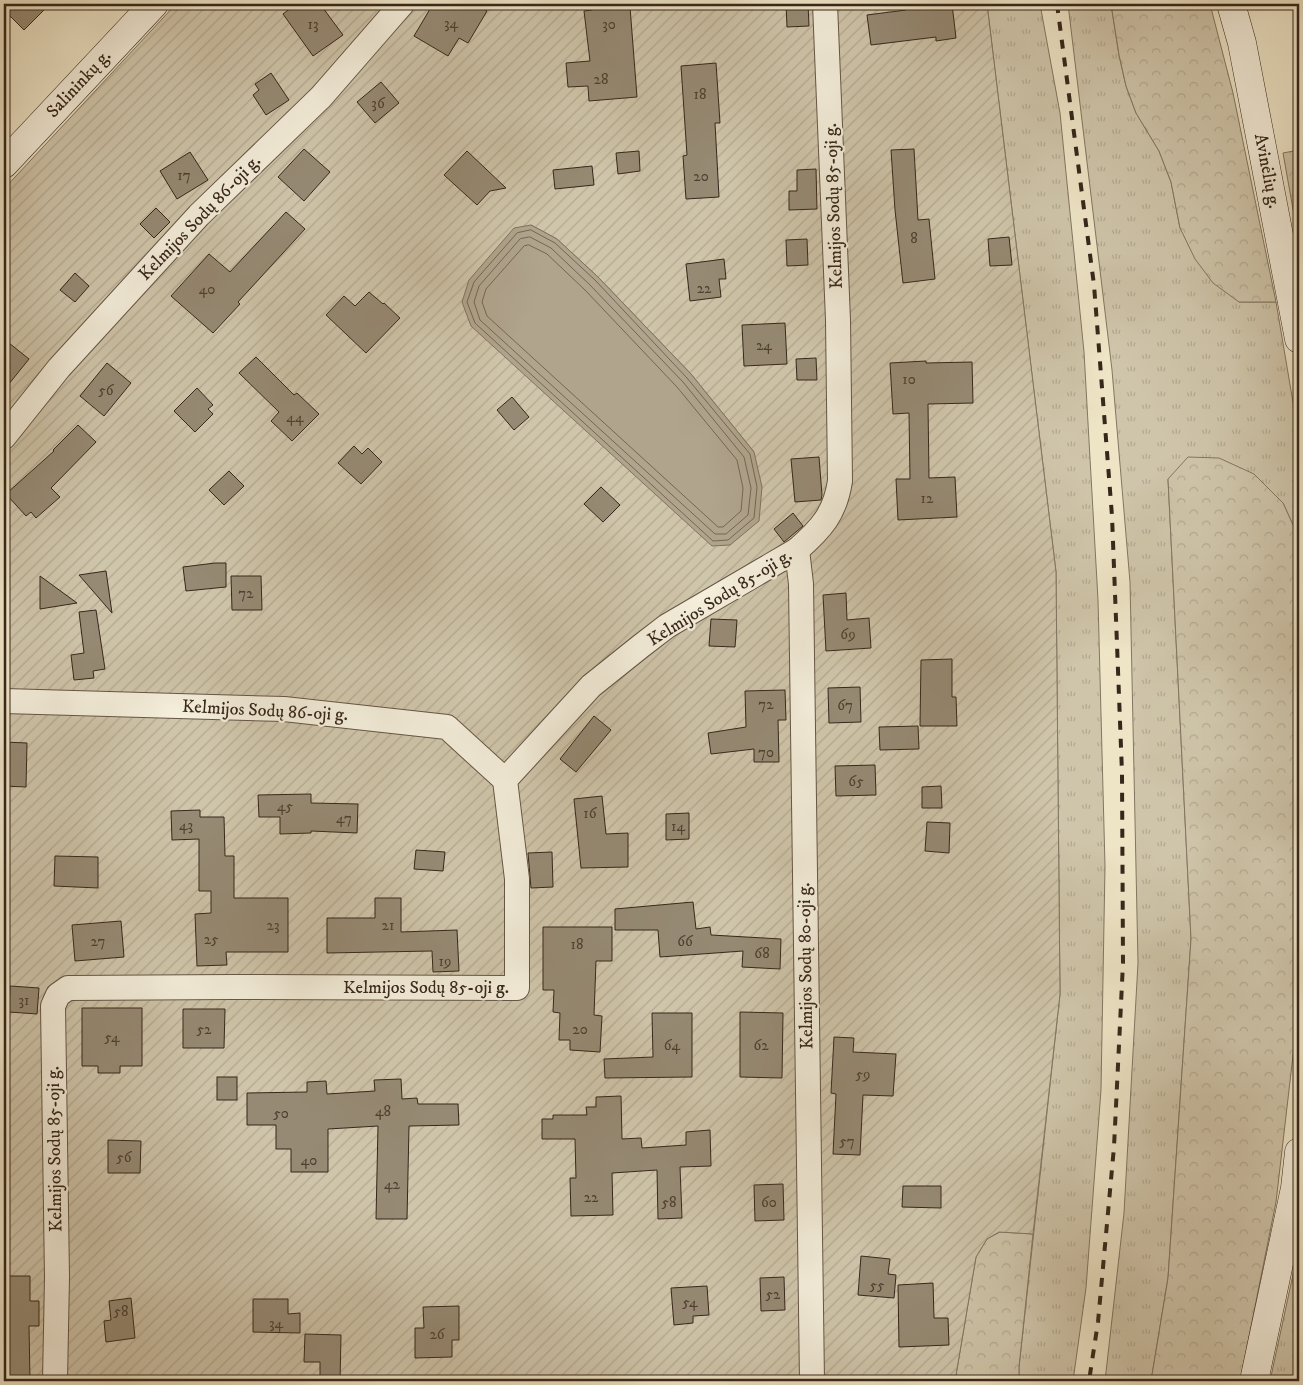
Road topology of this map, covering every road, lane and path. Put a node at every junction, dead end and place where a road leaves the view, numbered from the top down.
1 (154, 4) edge
2 (402, 4) edge
3 (825, 4) edge
4 (1231, 4) edge
5 (4, 164) edge
6 (1299, 339) edge
7 (4, 437) edge
8 (797, 550) junction
9 (4, 701) edge
10 (504, 780) junction
11 (1299, 1152) edge
12 (55, 1381) edge
13 (812, 1381) edge
14 (1254, 1381) edge

1 - 5 main road, Salininkų g.
2 - 7 street, Kelmijos Sodų 86-oji g.
3 - 8 street, Kelmijos Sodų 85-oji g.
4 - 6 main road, Avinėlių g.
8 - 10 street, Kelmijos Sodų 85-oji g.
8 - 13 street, Kelmijos Sodų 80-oji g.
9 - 10 street, Kelmijos Sodų 86-oji g.
10 - 12 street, Kelmijos Sodų 85-oji g.
11 - 14 main road

